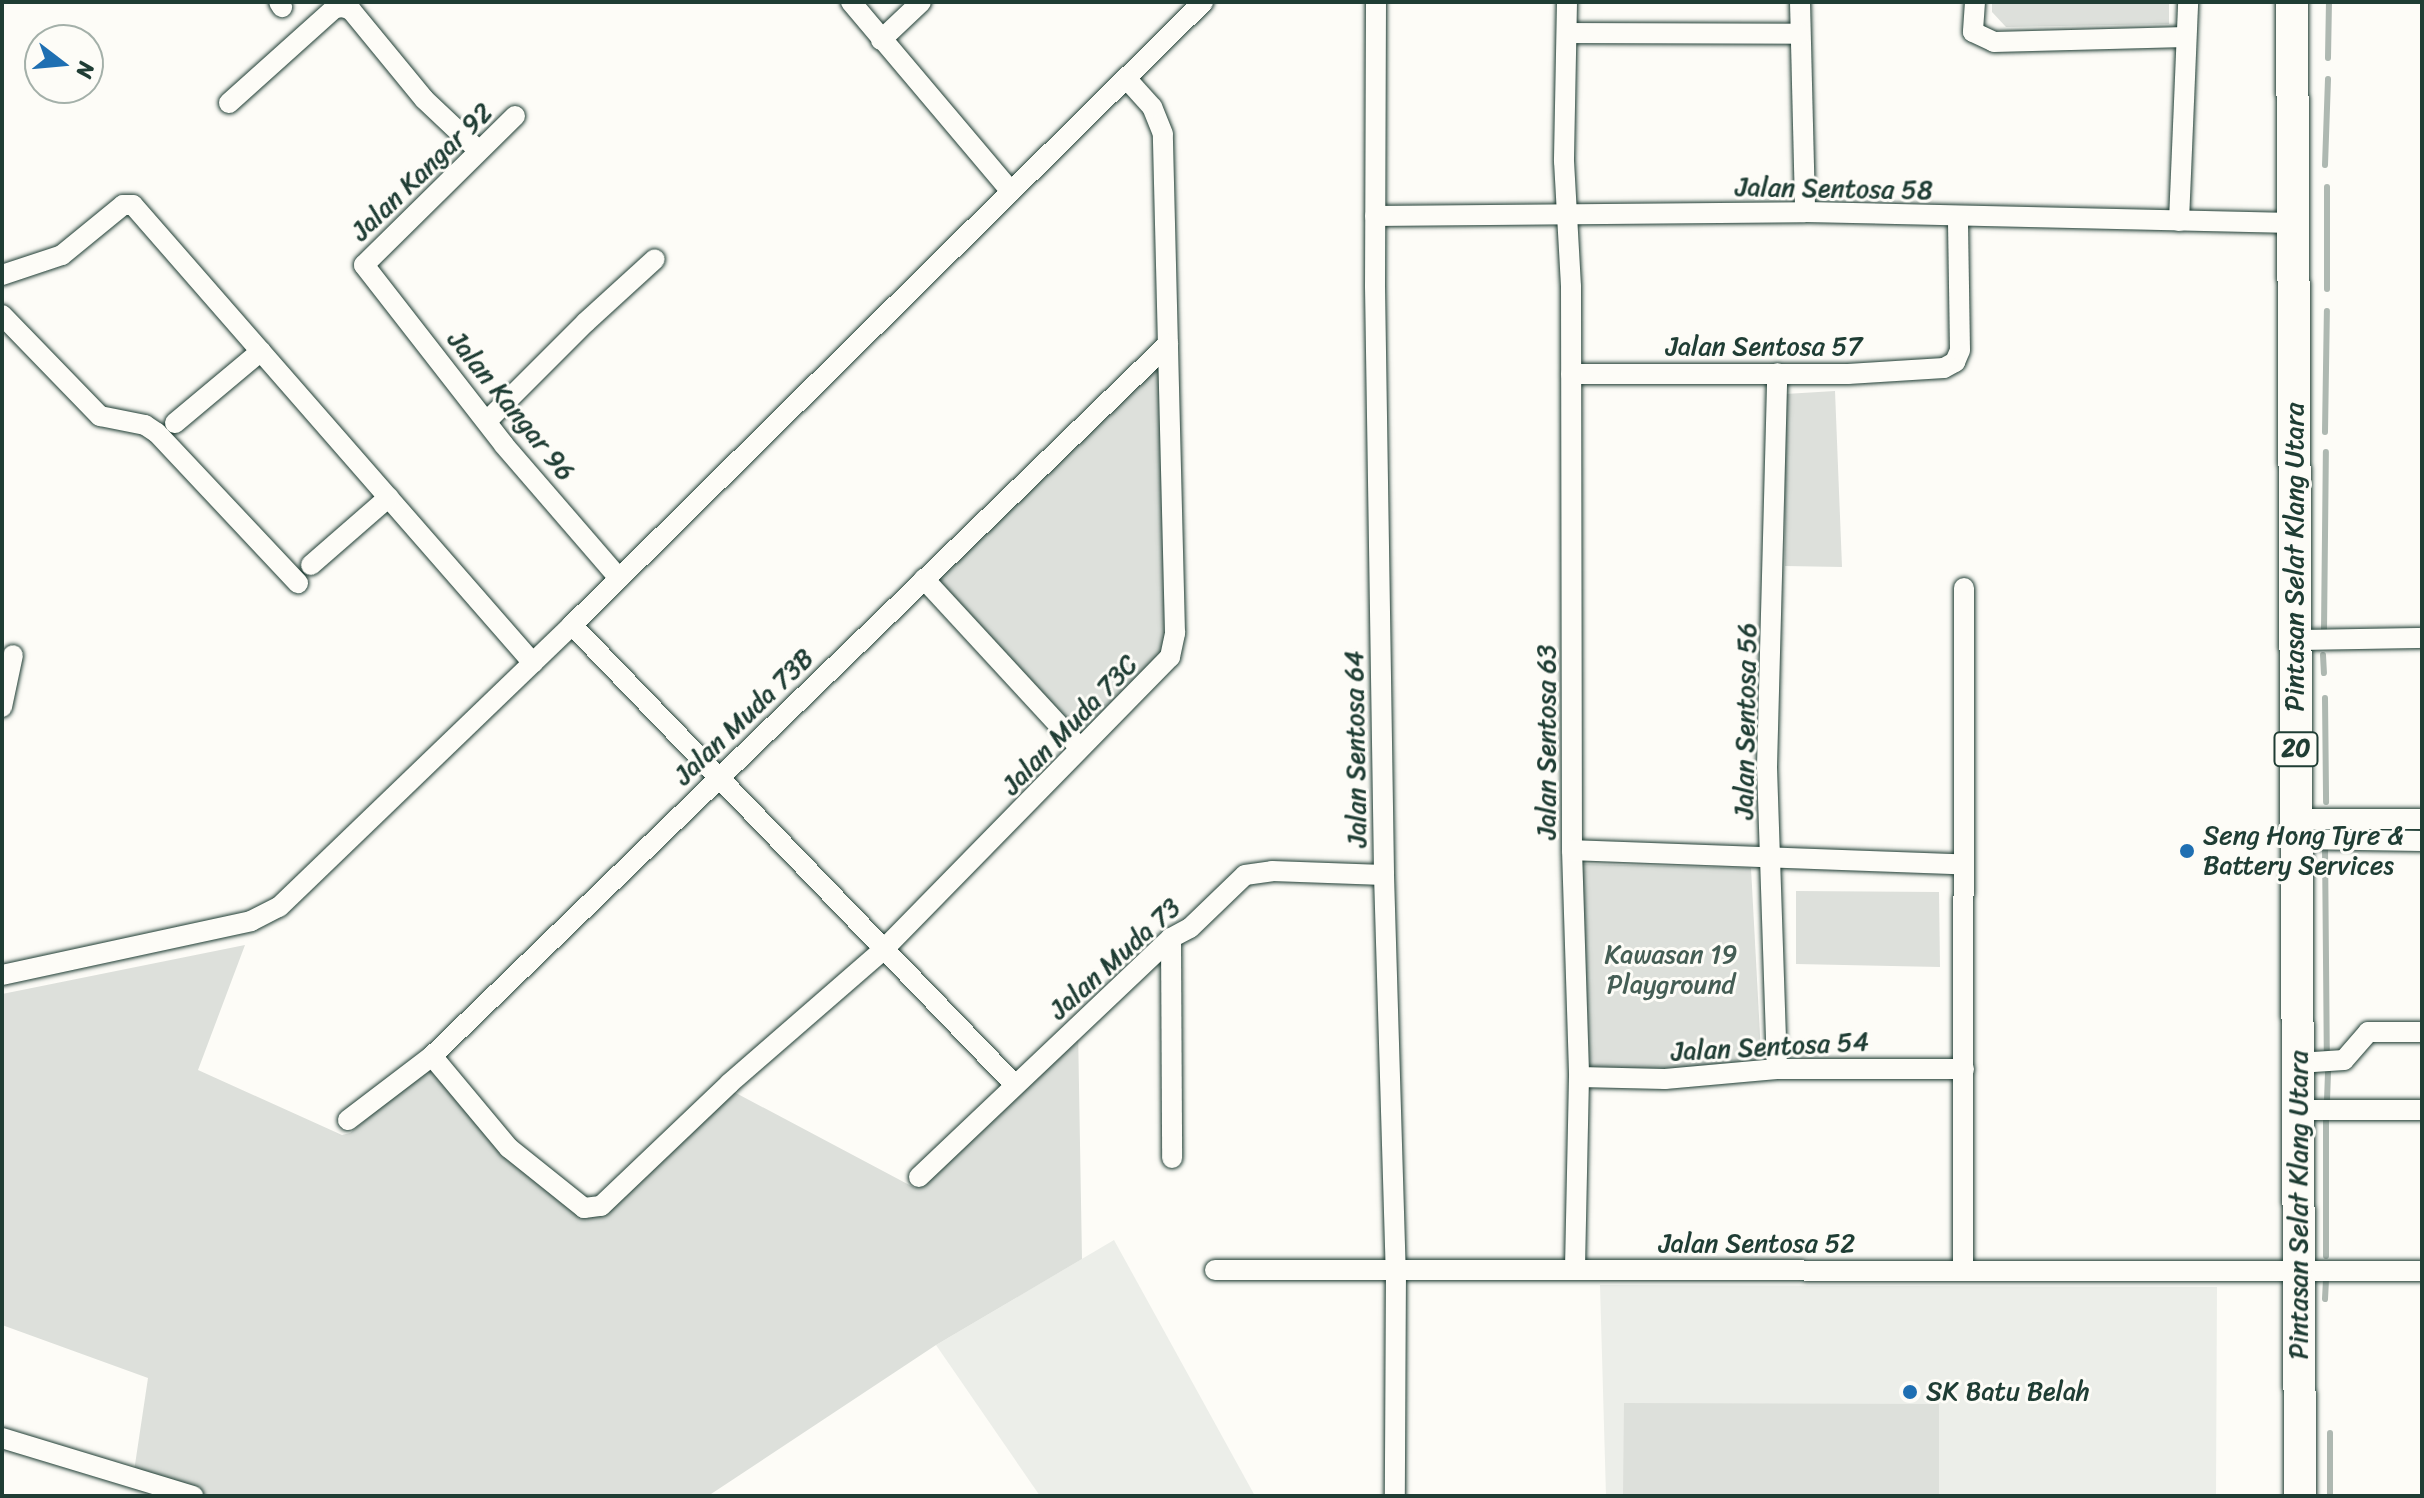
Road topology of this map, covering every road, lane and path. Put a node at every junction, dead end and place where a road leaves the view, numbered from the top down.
1 (851, 2) edge
2 (921, 2) edge
3 (1203, 2) edge
4 (1376, 2) edge
5 (1567, 2) edge
6 (1800, 2) edge
7 (1975, 2) edge
8 (2188, 2) edge
9 (2292, 2) edge
10 (1568, 33) junction
11 (1800, 34) junction
12 (2186, 37) junction
13 (881, 40) junction
14 (1126, 78) junction
15 (229, 103) dead end
16 (515, 116) dead end
17 (478, 150) junction
18 (1011, 191) junction
19 (1805, 212) junction
20 (1568, 215) junction
21 (1375, 216) junction
22 (1958, 217) junction
23 (2179, 221) junction
24 (2293, 223) junction
25 (655, 259) dead end
26 (364, 265) joint
27 (2, 275) edge
28 (2, 315) edge
29 (1168, 344) junction
30 (261, 351) junction
31 (1777, 373) junction
32 (1571, 374) junction
33 (487, 421) junction
34 (175, 423) dead end
35 (389, 497) junction
36 (311, 565) dead end
37 (619, 578) junction
38 (924, 579) junction
39 (298, 583) dead end
40 (1964, 588) dead end
41 (572, 625) junction
42 (2422, 638) edge
43 (2296, 640) junction
44 (13, 655) dead end
45 (533, 663) junction
46 (2, 707) edge
47 (1080, 748) junction
48 (719, 778) junction
49 (2422, 819) edge
50 (2296, 829) junction
51 (2422, 841) edge
52 (1572, 850) junction
53 (1771, 857) junction
54 (1962, 864) junction
55 (1384, 875) junction
56 (1171, 938) junction
57 (884, 949) junction
58 (2, 975) edge
59 (2422, 1032) edge
60 (432, 1056) junction
61 (2298, 1063) junction
62 (1777, 1069) junction
63 (1964, 1069) junction
64 (1579, 1077) junction
65 (1014, 1084) junction
66 (2298, 1110) junction
67 (2422, 1110) edge
68 (348, 1120) dead end
69 (1172, 1158) dead end
70 (919, 1177) dead end
71 (1215, 1270) dead end
72 (1396, 1270) junction
73 (1575, 1270) junction
74 (1963, 1271) junction
75 (2299, 1271) junction
76 (2422, 1271) edge
77 (2, 1438) edge
78 (129, 1486) edge
79 (193, 1496) edge
80 (1395, 1496) edge
81 (2300, 1496) edge

1 - 13 street
2 - 13 street
3 - 14 street
4 - 21 street, Jalan Sentosa 64
5 - 10 street, Jalan Sentosa 63
6 - 11 street
7 - 12 street
8 - 12 street
9 - 24 highway, Pintasan Selat Klang Utara / 20
10 - 11 street
10 - 20 street, Jalan Sentosa 63
11 - 19 street
12 - 23 street
13 - 18 street
14 - 18 street
14 - 29 street, Jalan Muda 73C
15 - 17 street
16 - 17 street, Jalan Kangar 92
17 - 26 street, Jalan Kangar 92
18 - 37 street
19 - 20 street, Jalan Sentosa 58
19 - 22 street, Jalan Sentosa 58
20 - 21 street, Jalan Sentosa 58
20 - 32 street, Jalan Sentosa 63
21 - 55 street, Jalan Sentosa 64
22 - 23 street, Jalan Sentosa 58
22 - 31 street, Jalan Sentosa 57
23 - 24 street, Jalan Sentosa 58
24 - 43 highway, Pintasan Selat Klang Utara / 20
25 - 33 street
26 - 33 street, Jalan Kangar 96
27 - 30 street
28 - 39 street
29 - 38 street, Jalan Muda 73B
29 - 47 street, Jalan Muda 73C
30 - 34 street
30 - 35 street
31 - 32 street, Jalan Sentosa 57
31 - 53 street, Jalan Sentosa 56
32 - 52 street, Jalan Sentosa 63
33 - 37 street, Jalan Kangar 96
35 - 36 street
35 - 45 street
37 - 41 street
38 - 47 street
38 - 48 street, Jalan Muda 73B
40 - 54 street
41 - 45 street
41 - 48 street
42 - 43 street
43 - 50 highway, Pintasan Selat Klang Utara / 20
44 - 46 street
45 - 58 street
47 - 57 street, Jalan Muda 73C
48 - 57 street
48 - 60 street, Jalan Muda 73B
49 - 50 street
50 - 51 street
50 - 61 highway, Pintasan Selat Klang Utara / 20
52 - 53 street
52 - 64 street, Jalan Sentosa 63
53 - 54 street
53 - 62 street, Jalan Sentosa 56
54 - 63 street
55 - 56 street, Jalan Muda 73
55 - 72 street, Jalan Sentosa 64
56 - 65 street, Jalan Muda 73
56 - 69 street
57 - 60 street, Jalan Muda 73C
57 - 65 street
59 - 61 street
60 - 68 street, Jalan Muda 73B
61 - 66 highway, Pintasan Selat Klang Utara / 20
62 - 63 street, Jalan Sentosa 54
62 - 64 street, Jalan Sentosa 54
63 - 74 street
64 - 73 street, Jalan Sentosa 63
65 - 70 street, Jalan Muda 73
66 - 67 street
66 - 75 highway, Pintasan Selat Klang Utara / 20
71 - 72 street, Jalan Sentosa 52
72 - 73 street, Jalan Sentosa 52
72 - 80 street, Jalan Sentosa 64
73 - 74 street, Jalan Sentosa 52
74 - 75 street, Jalan Sentosa 52
75 - 76 street, Jalan Sentosa 52
75 - 81 highway, Pintasan Selat Klang Utara / 20
77 - 78 street
78 - 79 street

